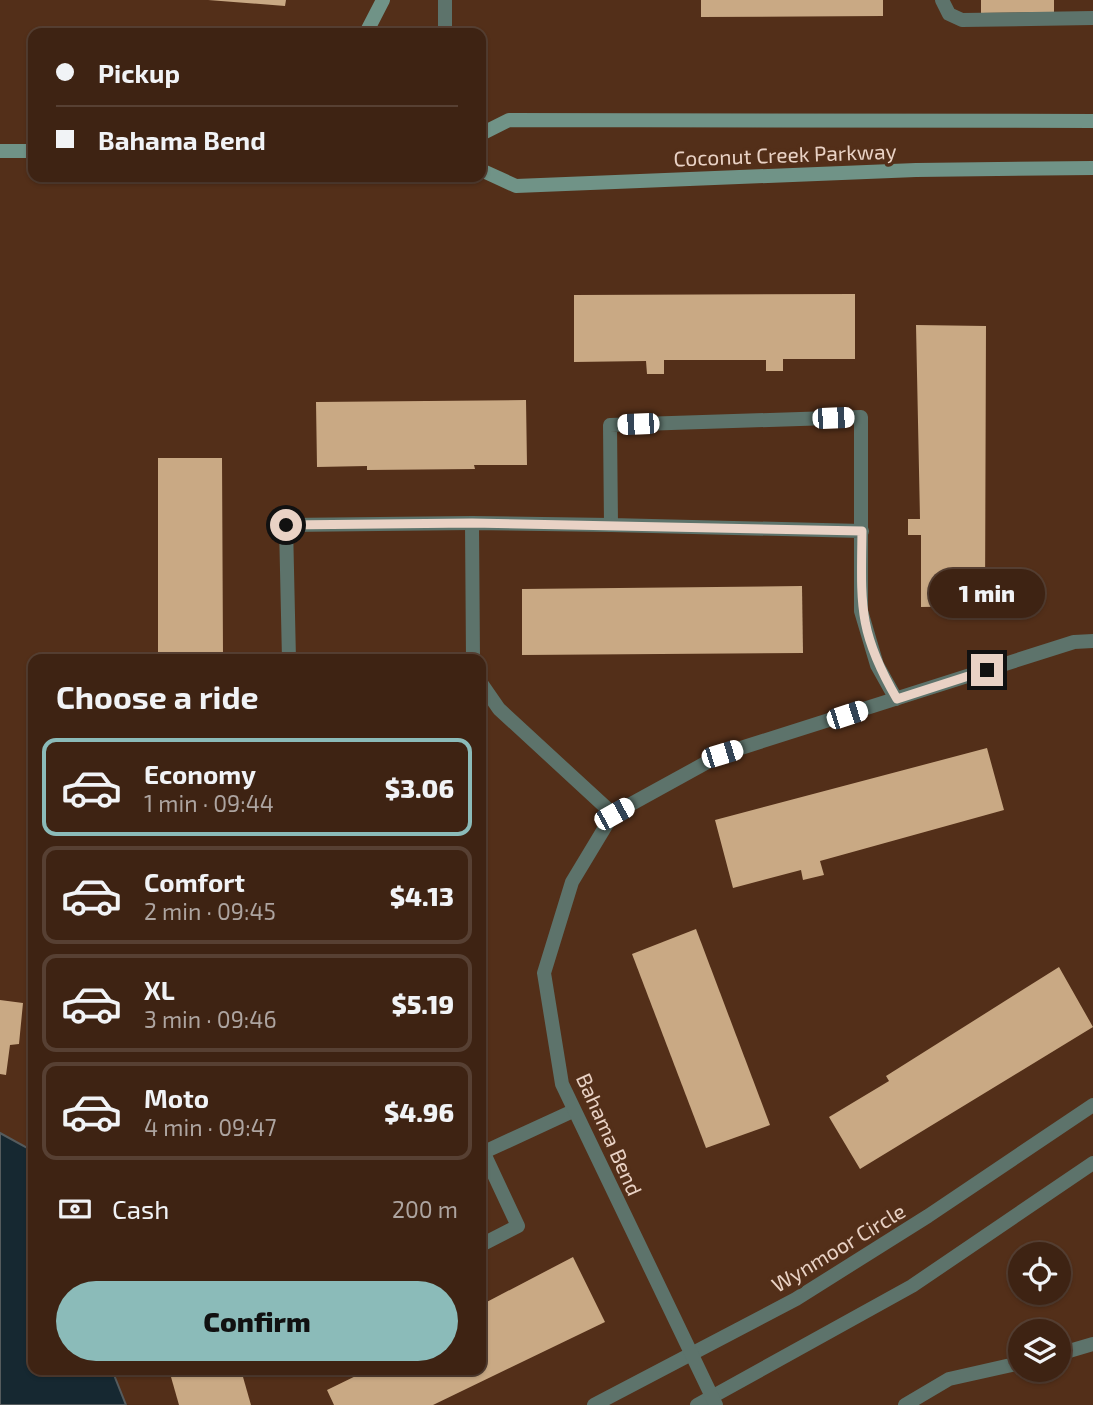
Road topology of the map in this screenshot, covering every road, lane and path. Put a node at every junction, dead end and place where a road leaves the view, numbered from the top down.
1 (383, 0) edge
2 (445, 0) edge
3 (942, 0) edge
4 (1093, 18) edge
5 (369, 28) edge
6 (445, 28) edge
7 (1093, 121) edge
8 (486, 132) edge
9 (0, 151) edge
10 (28, 151) edge
11 (1093, 157) edge
12 (1066, 168) junction
13 (1093, 168) edge
14 (486, 172) edge
15 (472, 523) junction
16 (611, 525) junction
17 (862, 531) junction
18 (1093, 641) edge
19 (289, 654) edge
20 (473, 654) edge
21 (486, 690) edge
22 (897, 699) junction
23 (499, 709) junction
24 (486, 710) edge
25 (614, 814) junction
26 (1093, 1105) edge
27 (573, 1111) junction
28 (486, 1147) edge
29 (486, 1158) edge
30 (1093, 1163) edge
31 (486, 1242) edge
32 (1093, 1345) edge
33 (1071, 1351) edge
34 (690, 1355) junction
35 (1008, 1366) edge
36 (714, 1401) edge
37 (594, 1405) edge
38 (696, 1405) edge
39 (905, 1405) edge

1 - 5 main road
2 - 6 street
3 - 4 street
7 - 8 main road, Coconut Creek Parkway
9 - 10 main road
11 - 12 main road
12 - 13 main road, Coconut Creek Parkway
12 - 14 main road, Coconut Creek Parkway
15 - 16 street
15 - 19 street
15 - 20 street
16 - 17 street
16 - 17 street
17 - 22 street
18 - 22 street, Bahama Bend
21 - 23 street
22 - 25 street, Bahama Bend
23 - 24 street
23 - 25 street
25 - 27 street, Bahama Bend
26 - 34 street, Wynmoor Circle
27 - 28 street
27 - 34 street, Bahama Bend
29 - 31 street
30 - 36 street
32 - 33 street
34 - 36 street, Bahama Bend
34 - 37 street, Wynmoor Circle
35 - 39 street
36 - 38 street

